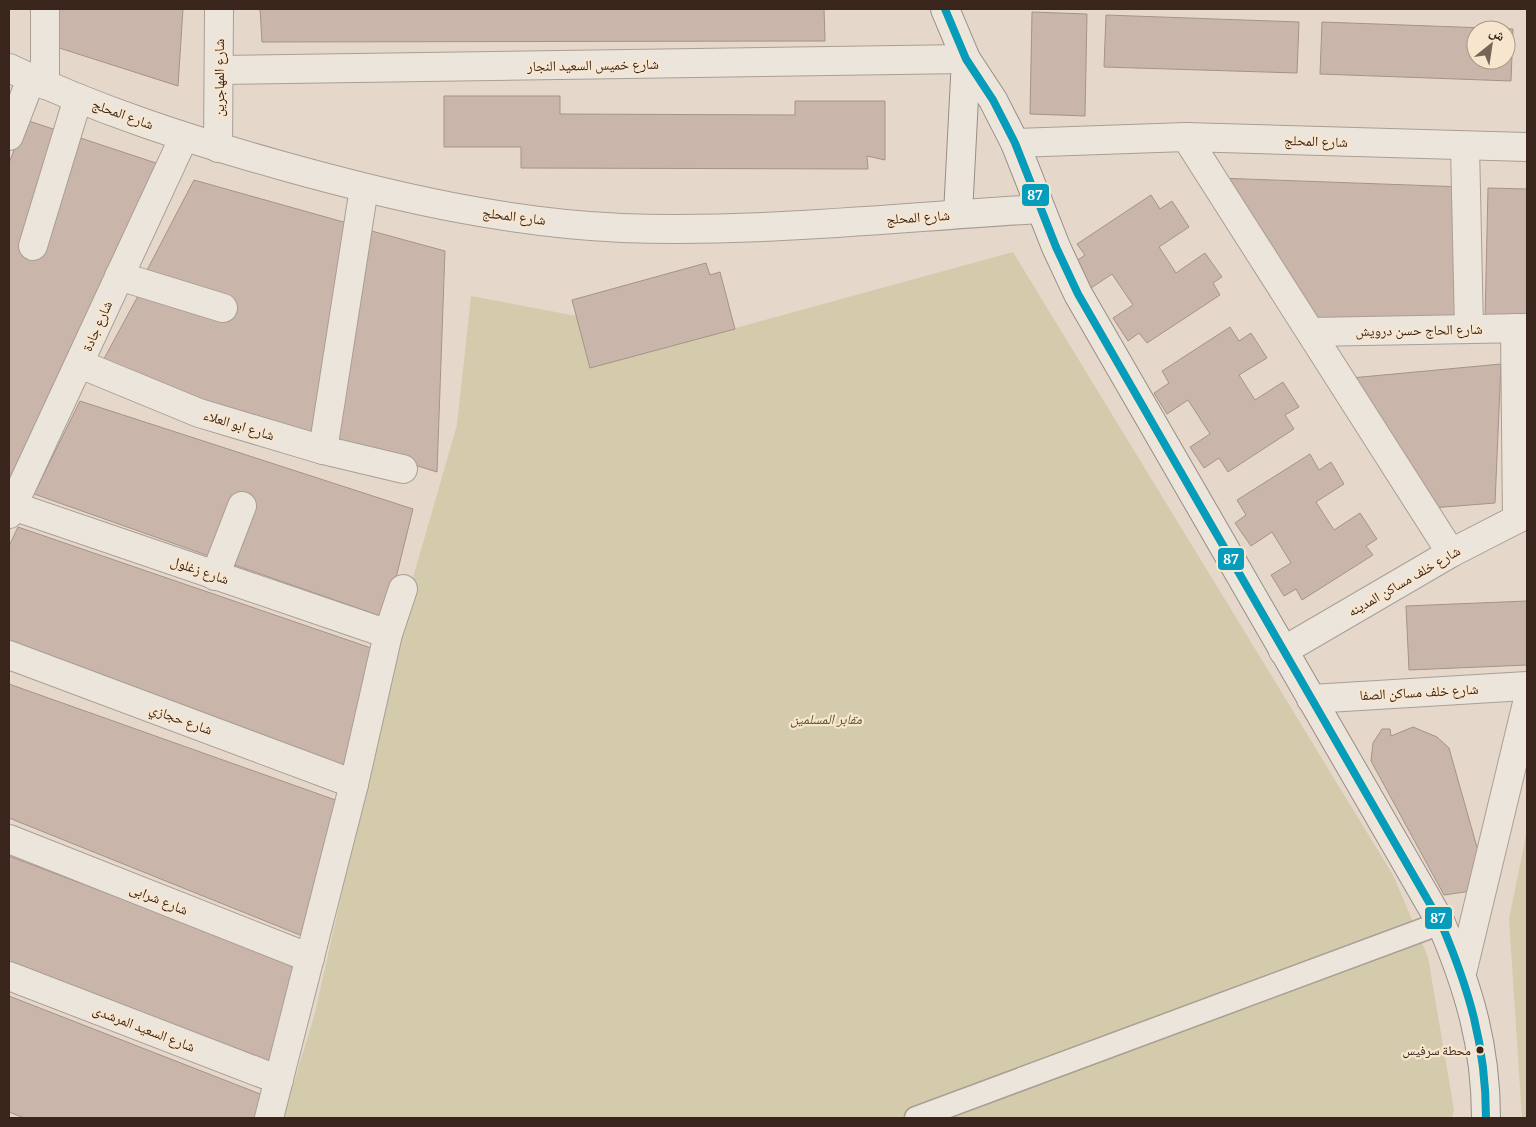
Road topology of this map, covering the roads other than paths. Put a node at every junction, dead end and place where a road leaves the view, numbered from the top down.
1 (44, 9) edge
2 (219, 9) edge
3 (945, 9) edge
4 (966, 59) junction
5 (219, 70) junction
6 (28, 77) edge
7 (78, 98) junction
8 (9, 136) edge
9 (184, 136) junction
10 (1186, 137) junction
11 (1015, 143) junction
12 (1465, 146) junction
13 (218, 148) junction
14 (1527, 148) edge
15 (364, 188) junction
16 (1040, 209) junction
17 (958, 214) junction
18 (33, 246) dead end
19 (119, 276) junction
20 (223, 308) dead end
21 (1521, 328) edge
22 (1469, 329) junction
23 (1311, 332) junction
24 (80, 364) junction
25 (323, 450) junction
26 (403, 469) dead end
27 (242, 506) dead end
28 (11, 510) edge
29 (1522, 516) edge
30 (1451, 553) junction
31 (216, 576) junction
32 (403, 589) dead end
33 (388, 634) junction
34 (1283, 651) junction
35 (9, 655) edge
36 (1527, 686) edge
37 (1311, 698) junction
38 (1527, 703) edge
39 (354, 784) junction
40 (9, 839) edge
41 (1441, 923) junction
42 (310, 958) junction
43 (1462, 973) junction
44 (9, 976) edge
45 (279, 1080) junction
46 (269, 1118) edge
47 (916, 1118) edge
48 (1486, 1118) edge

1 - 6 street
2 - 5 street, شارع المهاجرين
3 - 4 street
4 - 5 street, شارع خميس السعيد النجار
4 - 11 street
4 - 17 street
5 - 13 street, شارع المهاجرين
6 - 7 street, شارع المحلج
6 - 8 street
7 - 9 street, شارع المحلج
7 - 18 street
9 - 13 street, شارع المحلج
9 - 19 street, شارع جادة
10 - 11 street, شارع المحلج
10 - 12 street, شارع المحلج
10 - 23 street
11 - 16 street
12 - 14 street, شارع المحلج
12 - 22 street
13 - 15 street, شارع المحلج
15 - 17 street, شارع المحلج
15 - 25 street
16 - 17 street, شارع المحلج
16 - 34 street
19 - 20 street
19 - 24 street, شارع جادة
21 - 22 street, شارع الحاج حسن درويش
21 - 29 street
22 - 23 street, شارع الحاج حسن درويش
23 - 30 street
24 - 25 street, شارع ابو العلاء
24 - 28 street, شارع جادة
25 - 26 street, شارع ابو العلاء
27 - 31 street
28 - 31 street, شارع زغلول
29 - 30 street, شارع خلف مساكن المدينه
30 - 34 street, شارع خلف مساكن المدينه
31 - 33 street, شارع زغلول
32 - 33 street
33 - 39 street
34 - 37 street
35 - 39 street, شارع حجازي
36 - 37 street, شارع خلف مساكن الصفا
37 - 41 street
38 - 43 street
39 - 42 street
40 - 42 street, شارع شرابى
41 - 43 street
41 - 47 lane
42 - 45 street
43 - 48 street
44 - 45 street, شارع السعيد المرشدى
45 - 46 street

